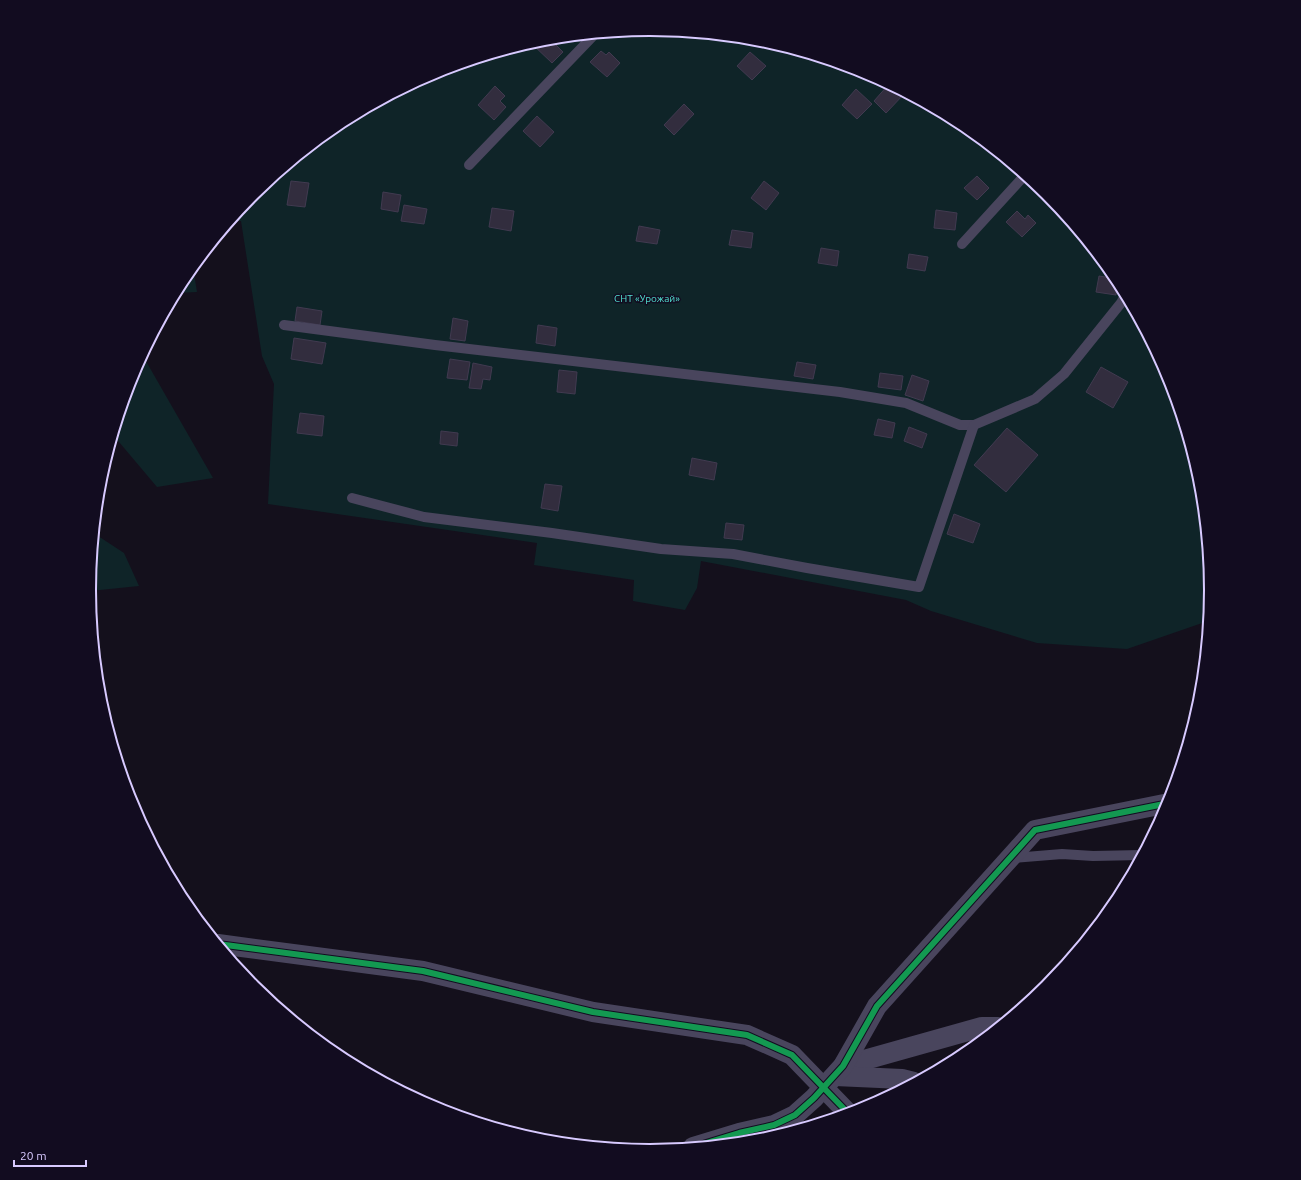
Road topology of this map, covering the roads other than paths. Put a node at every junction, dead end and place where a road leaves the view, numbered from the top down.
1 (588, 40) edge
2 (470, 165) dead end
3 (1022, 179) edge
4 (962, 244) dead end
5 (1122, 301) edge
6 (284, 325) dead end
7 (974, 425) junction
8 (352, 498) dead end
9 (1161, 805) edge
10 (1136, 855) edge
11 (1012, 858) junction
12 (226, 945) edge
13 (992, 1027) edge
14 (833, 1077) junction
15 (908, 1080) edge
16 (846, 1108) edge
17 (717, 1140) edge

1 - 2 lane
3 - 4 lane
5 - 7 lane
6 - 7 lane
7 - 8 lane
9 - 11 street
10 - 11 lane
11 - 14 street
12 - 14 street
13 - 14 street
14 - 15 street
14 - 16 street
14 - 17 street

